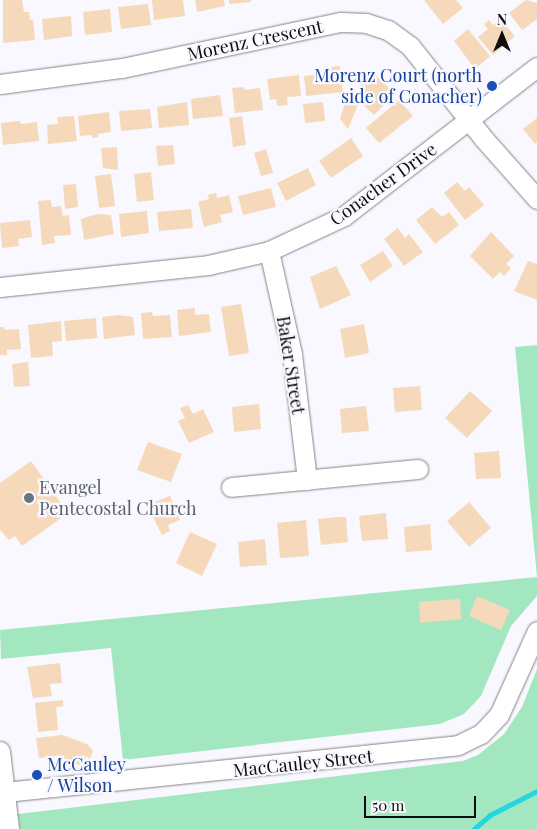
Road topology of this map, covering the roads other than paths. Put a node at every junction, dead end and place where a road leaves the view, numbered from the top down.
1 (537, 67) edge
2 (0, 84) edge
3 (469, 121) junction
4 (537, 199) edge
5 (269, 251) junction
6 (0, 287) edge
7 (418, 469) dead end
8 (307, 480) junction
9 (231, 487) dead end
10 (537, 631) edge
11 (0, 751) edge
12 (4, 792) junction
13 (9, 829) edge

1 - 3 street, Conacher Drive
2 - 3 street, Morenz Crescent
3 - 4 street, Morenz Crescent
3 - 5 street, Conacher Drive
5 - 6 street, Conacher Drive
5 - 8 street, Baker Street
7 - 8 street
8 - 9 street
10 - 12 street, MacCauley Street
11 - 12 street
12 - 13 street

